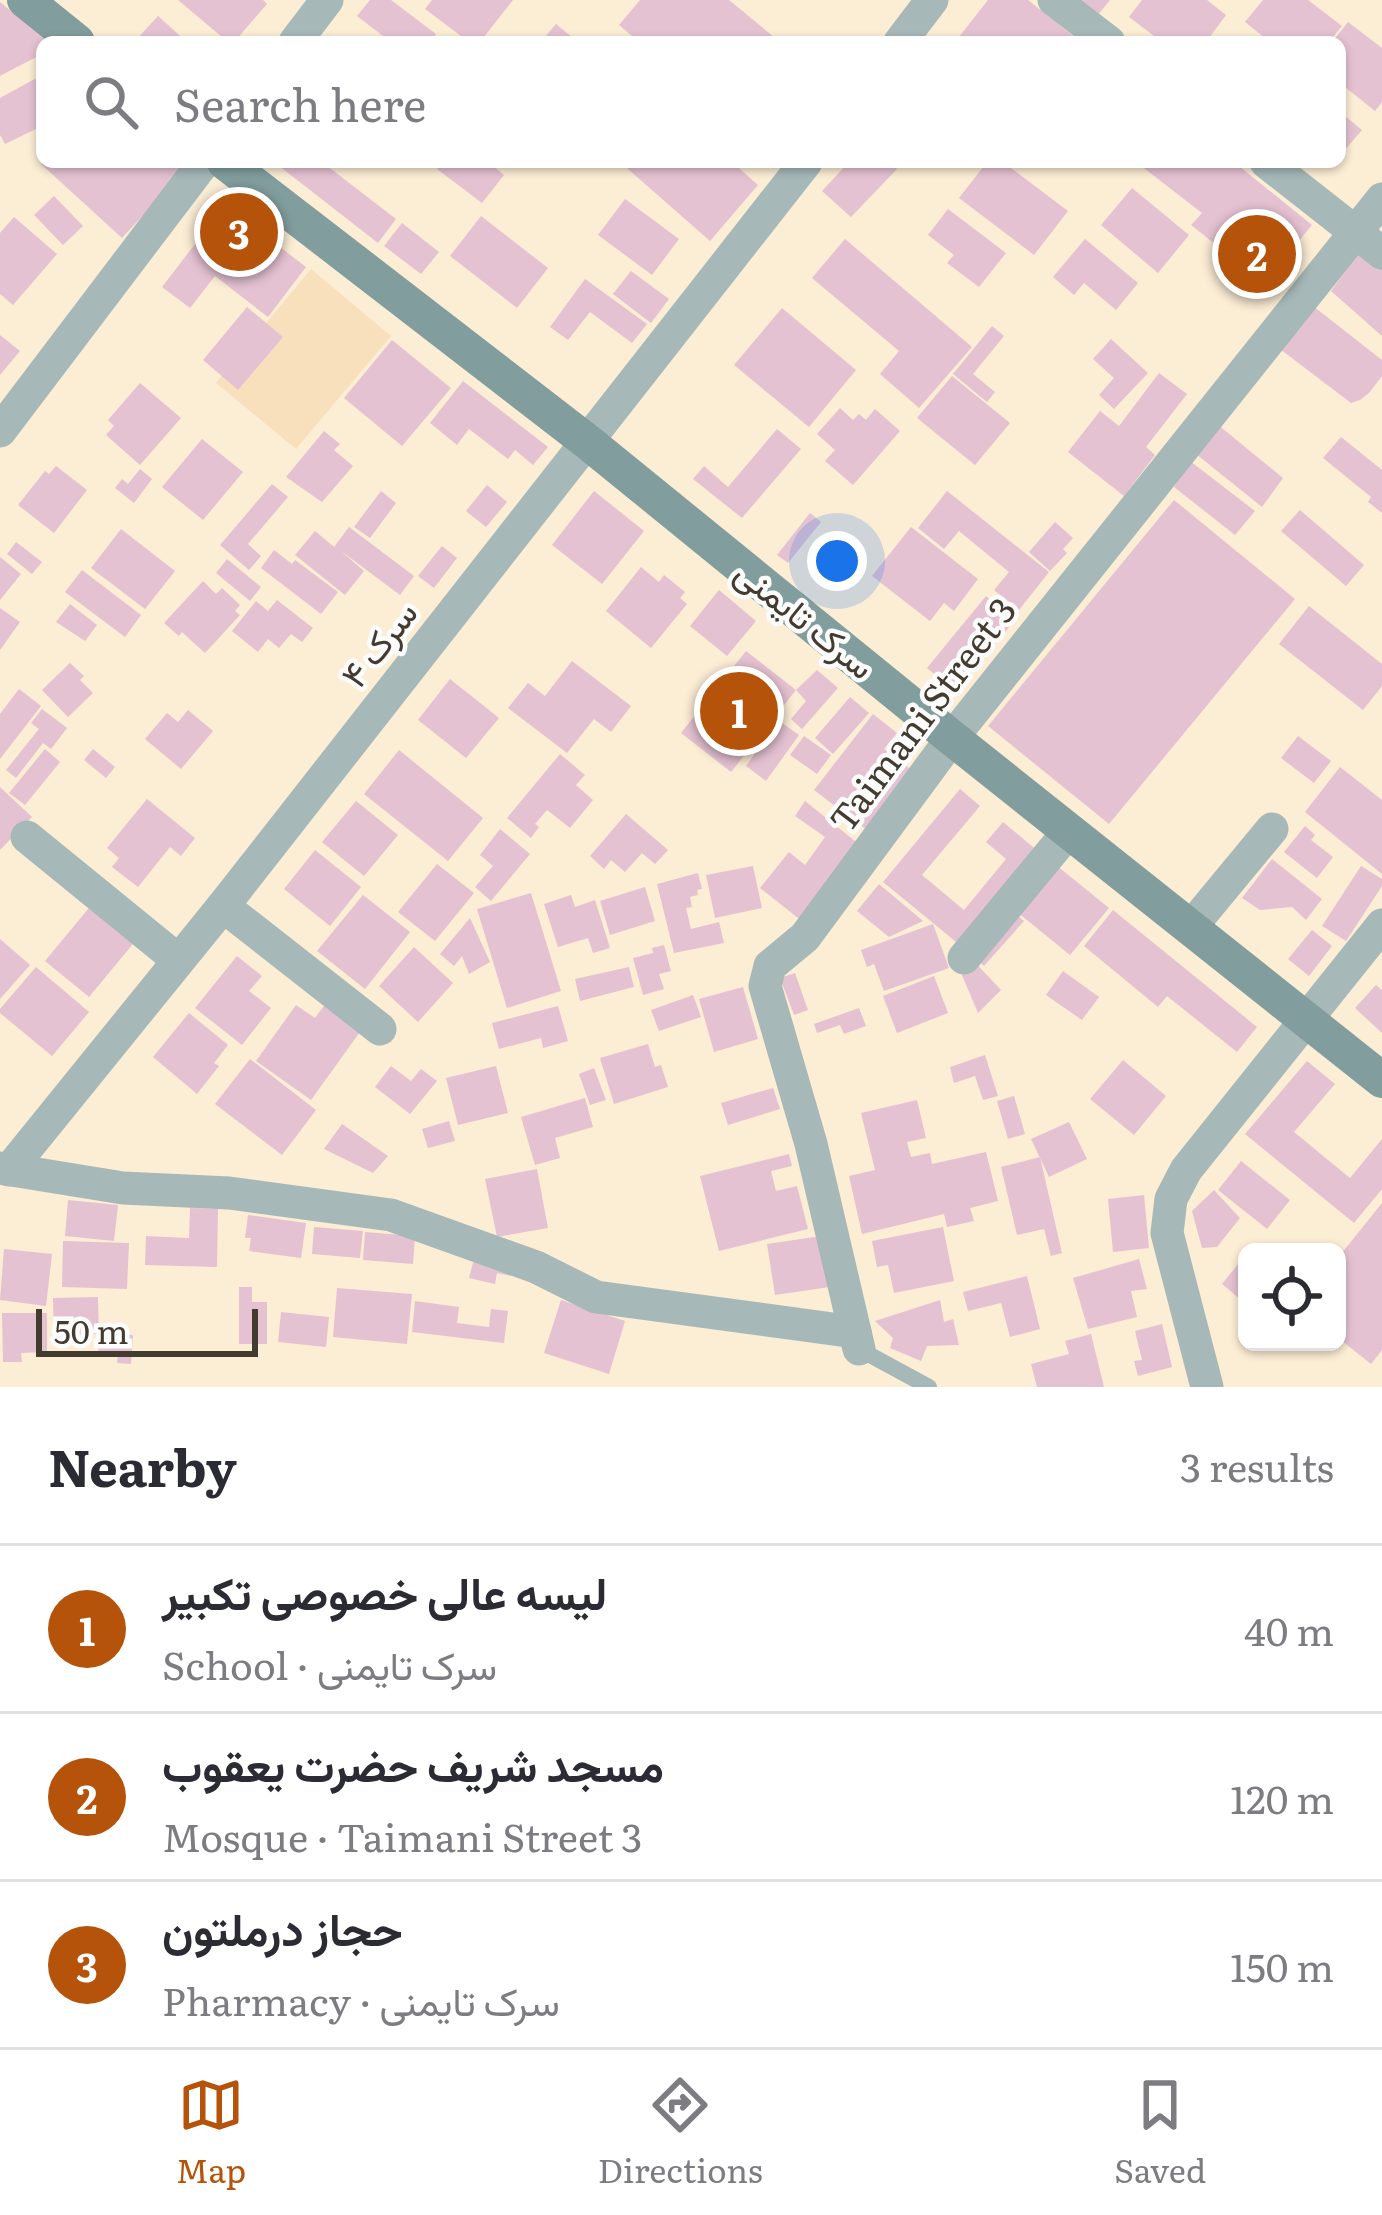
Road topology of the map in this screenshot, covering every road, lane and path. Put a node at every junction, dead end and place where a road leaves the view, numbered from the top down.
1 (25, 0) edge
2 (327, 0) edge
3 (932, 0) edge
4 (1054, 0) edge
5 (69, 36) edge
6 (300, 36) edge
7 (905, 36) edge
8 (1101, 36) edge
9 (199, 168) edge
10 (233, 168) edge
11 (801, 168) edge
12 (1274, 168) edge
13 (1382, 199) edge
14 (1370, 242) edge
15 (0, 431) edge
16 (589, 442) junction
17 (952, 737) junction
18 (1272, 829) dead end
19 (1069, 831) junction
20 (27, 837) dead end
21 (223, 905) junction
22 (1382, 925) edge
23 (1190, 928) junction
24 (964, 958) dead end
25 (178, 960) junction
26 (1306, 1020) junction
27 (380, 1029) dead end
28 (1382, 1080) edge
29 (4, 1169) edge
30 (857, 1341) junction
31 (929, 1387) edge
32 (1207, 1387) edge

1 - 5 main road
2 - 6 street
3 - 7 street
4 - 8 street
9 - 15 street
10 - 16 main road, سرک تایمنی
11 - 16 street, سرک ۴
12 - 14 street
13 - 14 street, Taimani Street 3
14 - 17 street, Taimani Street 3
16 - 17 main road, سرک تایمنی
16 - 21 street, سرک ۴
17 - 19 main road, سرک تایمنی
17 - 30 street, Taimani Street 3
18 - 23 street
19 - 23 main road, سرک تایمنی
19 - 24 street
20 - 25 street
21 - 25 street, سرک ۴
21 - 27 street
22 - 26 street
23 - 26 main road, سرک تایمنی
25 - 29 street, سرک ۴
26 - 28 main road, سرک تایمنی
26 - 32 street
29 - 30 street
30 - 31 lane

